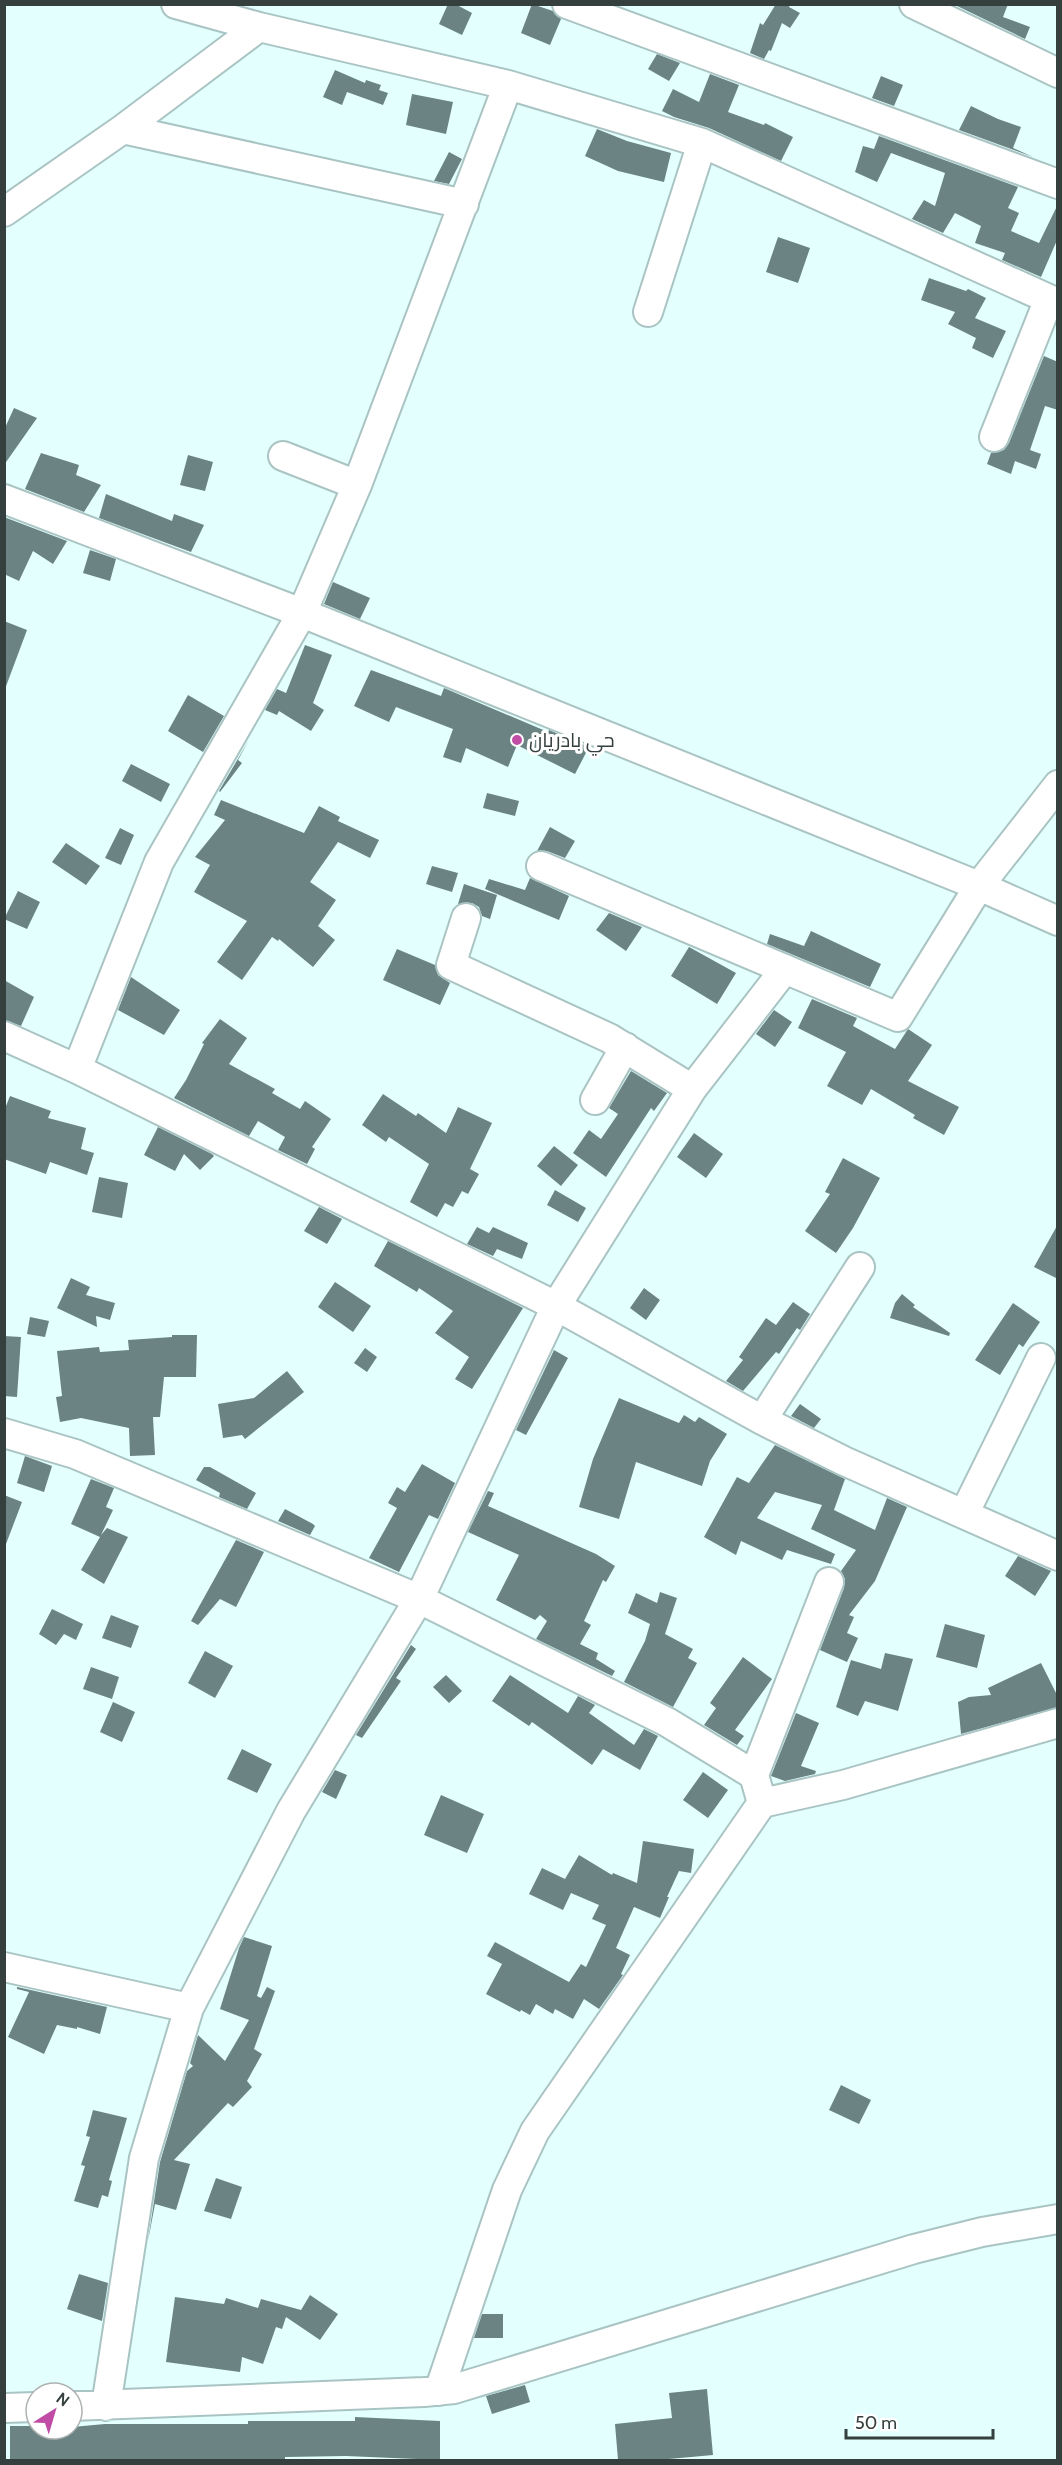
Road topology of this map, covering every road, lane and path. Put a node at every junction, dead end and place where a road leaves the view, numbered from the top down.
1 (176, 4) edge
2 (567, 4) edge
3 (914, 4) edge
4 (226, 11) edge
5 (259, 27) junction
6 (1058, 73) edge
7 (508, 85) junction
8 (123, 129) junction
9 (702, 143) junction
10 (1058, 184) edge
11 (464, 204) junction
12 (4, 212) edge
13 (1054, 302) edge
14 (648, 312) dead end
15 (994, 437) dead end
16 (283, 456) dead end
17 (357, 485) junction
18 (4, 499) edge
19 (302, 613) junction
20 (1058, 785) edge
21 (541, 866) dead end
22 (979, 886) junction
23 (466, 918) dead end
24 (1058, 921) edge
25 (785, 969) junction
26 (4, 1036) edge
27 (625, 1047) junction
28 (77, 1069) junction
29 (692, 1089) junction
30 (595, 1100) dead end
31 (860, 1267) dead end
32 (556, 1306) junction
33 (1041, 1358) dead end
34 (762, 1420) junction
35 (4, 1432) edge
36 (964, 1514) junction
37 (1058, 1556) edge
38 (829, 1582) dead end
39 (419, 1599) junction
40 (1058, 1723) edge
41 (754, 1775) junction
42 (762, 1803) junction
43 (4, 1967) edge
44 (189, 2008) junction
45 (1058, 2219) edge
46 (439, 2391) junction
47 (84, 2406) edge
48 (106, 2406) junction
49 (24, 2407) edge
50 (4, 2408) edge

1 - 4 street
2 - 10 street
3 - 6 street
4 - 5 street
5 - 7 street
5 - 8 street
7 - 9 street
7 - 11 street
8 - 11 street
8 - 12 street
9 - 13 street
9 - 14 street
11 - 17 street
13 - 15 street
16 - 17 street
17 - 19 street
18 - 19 street
19 - 22 street
19 - 28 street
20 - 22 street
21 - 25 street
22 - 24 street
22 - 25 street
23 - 27 street
25 - 29 street
26 - 28 street
27 - 29 street
27 - 30 street
28 - 32 street
29 - 32 street
31 - 34 street
32 - 34 street
32 - 39 street
33 - 36 street
34 - 36 street
35 - 39 street
36 - 37 street
38 - 41 street
39 - 41 street
39 - 44 street
40 - 42 street
41 - 42 street
42 - 46 street
43 - 44 street
44 - 48 street
45 - 46 street
46 - 48 street
47 - 48 street
49 - 50 street

